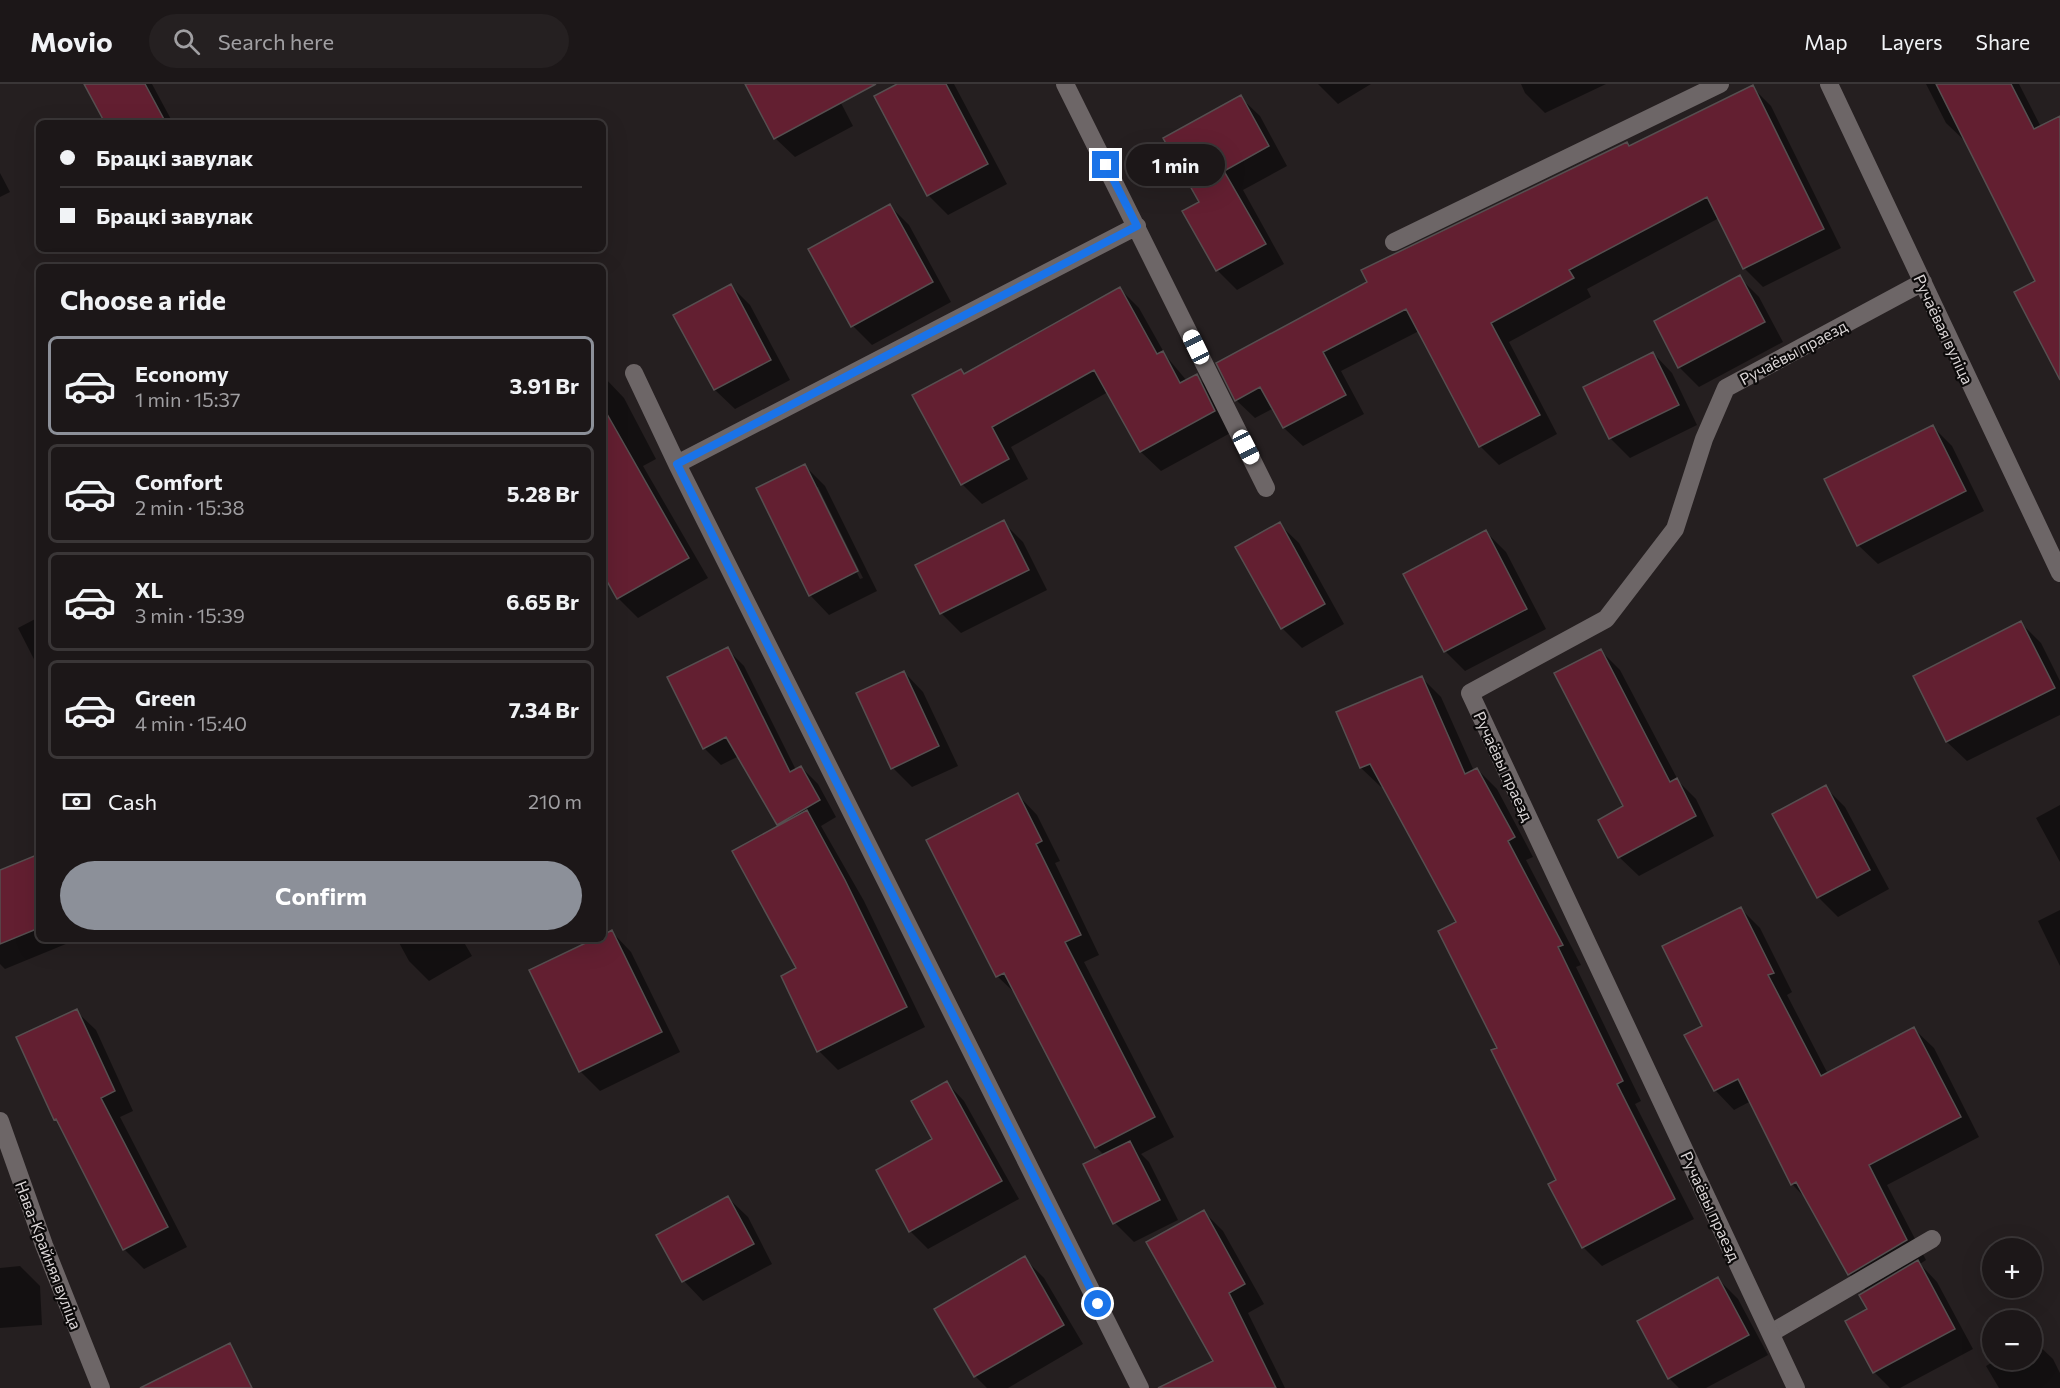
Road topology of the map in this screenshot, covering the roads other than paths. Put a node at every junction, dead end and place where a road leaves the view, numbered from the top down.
1 (1065, 84) edge
2 (1720, 84) edge
3 (1829, 84) edge
4 (1137, 226) junction
5 (1394, 242) dead end
6 (1923, 282) junction
7 (634, 373) dead end
8 (677, 464) junction
9 (1266, 488) dead end
10 (2060, 573) edge
11 (0, 1121) edge
12 (1932, 1239) dead end
13 (1771, 1334) junction
14 (100, 1388) edge
15 (1140, 1388) edge
16 (1796, 1388) edge

1 - 4 street
2 - 5 street
3 - 6 street, Ручаёвая вуліца
4 - 8 street
4 - 9 street
6 - 10 street, Ручаёвая вуліца
6 - 13 street, Ручаёвы праезд
7 - 8 street
8 - 15 street
11 - 14 street, Нава-Крайняя вуліца
12 - 13 street
13 - 16 street, Ручаёвы праезд

